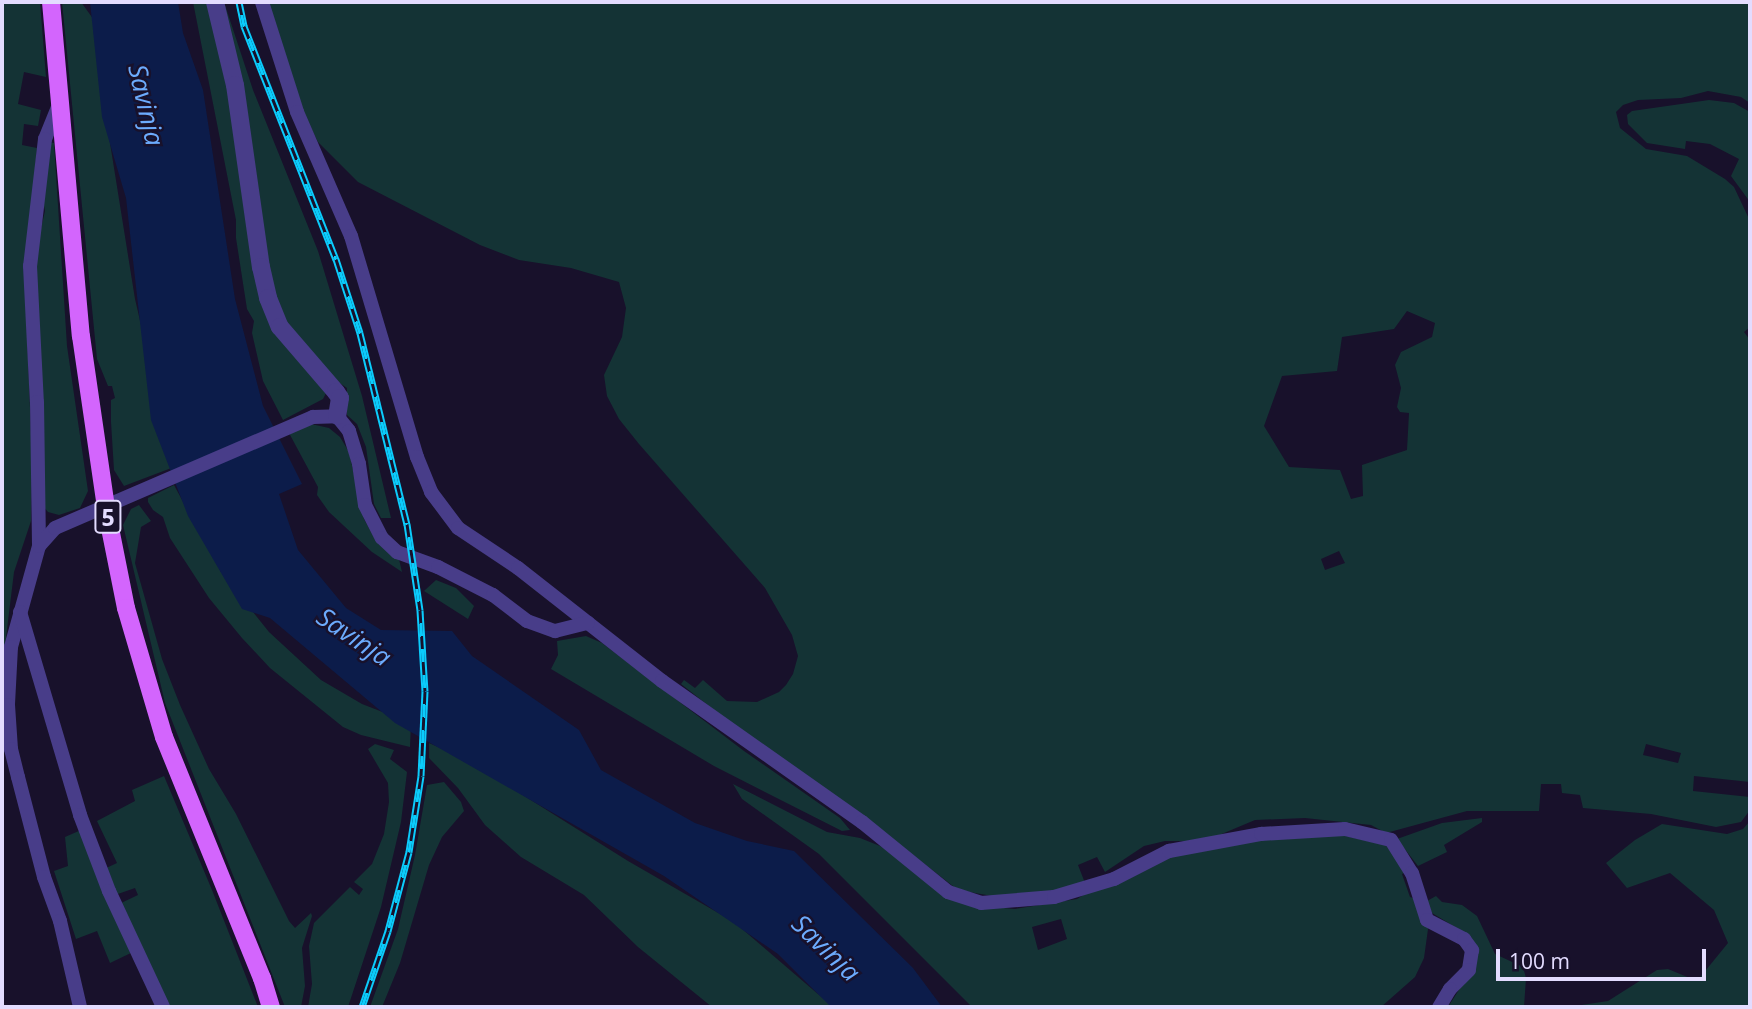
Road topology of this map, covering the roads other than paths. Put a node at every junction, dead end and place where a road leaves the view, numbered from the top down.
1 (51, 2) edge
2 (215, 2) edge
3 (262, 2) edge
4 (60, 102) junction
5 (337, 415) junction
6 (106, 508) junction
7 (39, 547) junction
8 (20, 610) junction
9 (588, 623) junction
10 (80, 1007) edge
11 (163, 1007) edge
12 (271, 1007) edge
13 (1439, 1007) edge

1 - 4 main road, 5
2 - 5 street
3 - 9 street
4 - 6 main road, 5
4 - 7 street
5 - 6 street
5 - 9 street
6 - 7 street
6 - 12 main road, 5
7 - 8 street
8 - 10 street
8 - 11 street
9 - 13 street

